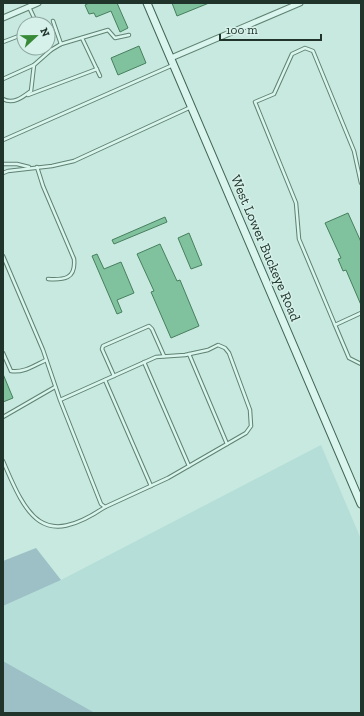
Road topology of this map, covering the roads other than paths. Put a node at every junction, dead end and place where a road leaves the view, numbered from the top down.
1 (38, 3) edge
2 (147, 3) edge
3 (300, 3) edge
4 (29, 7) junction
5 (33, 16) edge
6 (3, 18) edge
7 (56, 31) edge
8 (129, 36) dead end
9 (16, 37) edge
10 (82, 38) junction
11 (3, 42) edge
12 (61, 44) junction
13 (56, 47) edge
14 (44, 56) edge
15 (172, 62) junction
16 (34, 65) junction
17 (97, 68) junction
18 (100, 76) dead end
19 (3, 79) edge
20 (24, 96) junction
21 (3, 99) edge
22 (191, 107) junction
23 (3, 140) edge
24 (3, 164) edge
25 (32, 168) junction
26 (38, 168) junction
27 (3, 173) edge
28 (361, 183) edge
29 (3, 256) edge
30 (48, 279) dead end
31 (361, 313) edge
32 (335, 325) junction
33 (3, 353) edge
34 (190, 354) junction
35 (164, 356) junction
36 (46, 360) junction
37 (144, 362) junction
38 (361, 364) edge
39 (114, 376) junction
40 (106, 380) junction
41 (55, 387) junction
42 (60, 400) junction
43 (3, 417) edge
44 (227, 444) junction
45 (3, 462) edge
46 (188, 466) junction
47 (151, 486) junction
48 (361, 504) edge
49 (105, 507) junction

1 - 4 street
2 - 15 main road, West Lower Buckeye Road
3 - 15 street
4 - 5 lane
4 - 6 street
7 - 12 lane
8 - 10 lane
9 - 11 lane
10 - 12 lane
10 - 17 lane
12 - 13 lane
14 - 16 lane
15 - 22 main road, West Lower Buckeye Road
15 - 23 lane
16 - 19 lane
16 - 20 lane
17 - 18 lane
17 - 20 lane
20 - 21 lane
22 - 26 lane
22 - 48 main road, West Lower Buckeye Road
24 - 25 lane
25 - 26 lane
25 - 27 lane
26 - 30 lane
28 - 32 lane
29 - 36 lane
31 - 32 lane
32 - 38 lane
33 - 36 lane
34 - 35 lane
34 - 44 lane
34 - 44 lane
35 - 37 lane
35 - 39 lane
36 - 41 lane
37 - 39 lane
37 - 46 lane
39 - 40 lane
40 - 42 lane
40 - 47 lane
41 - 42 lane
41 - 43 lane
42 - 49 lane
44 - 46 lane
45 - 49 lane
46 - 47 lane
47 - 49 lane

